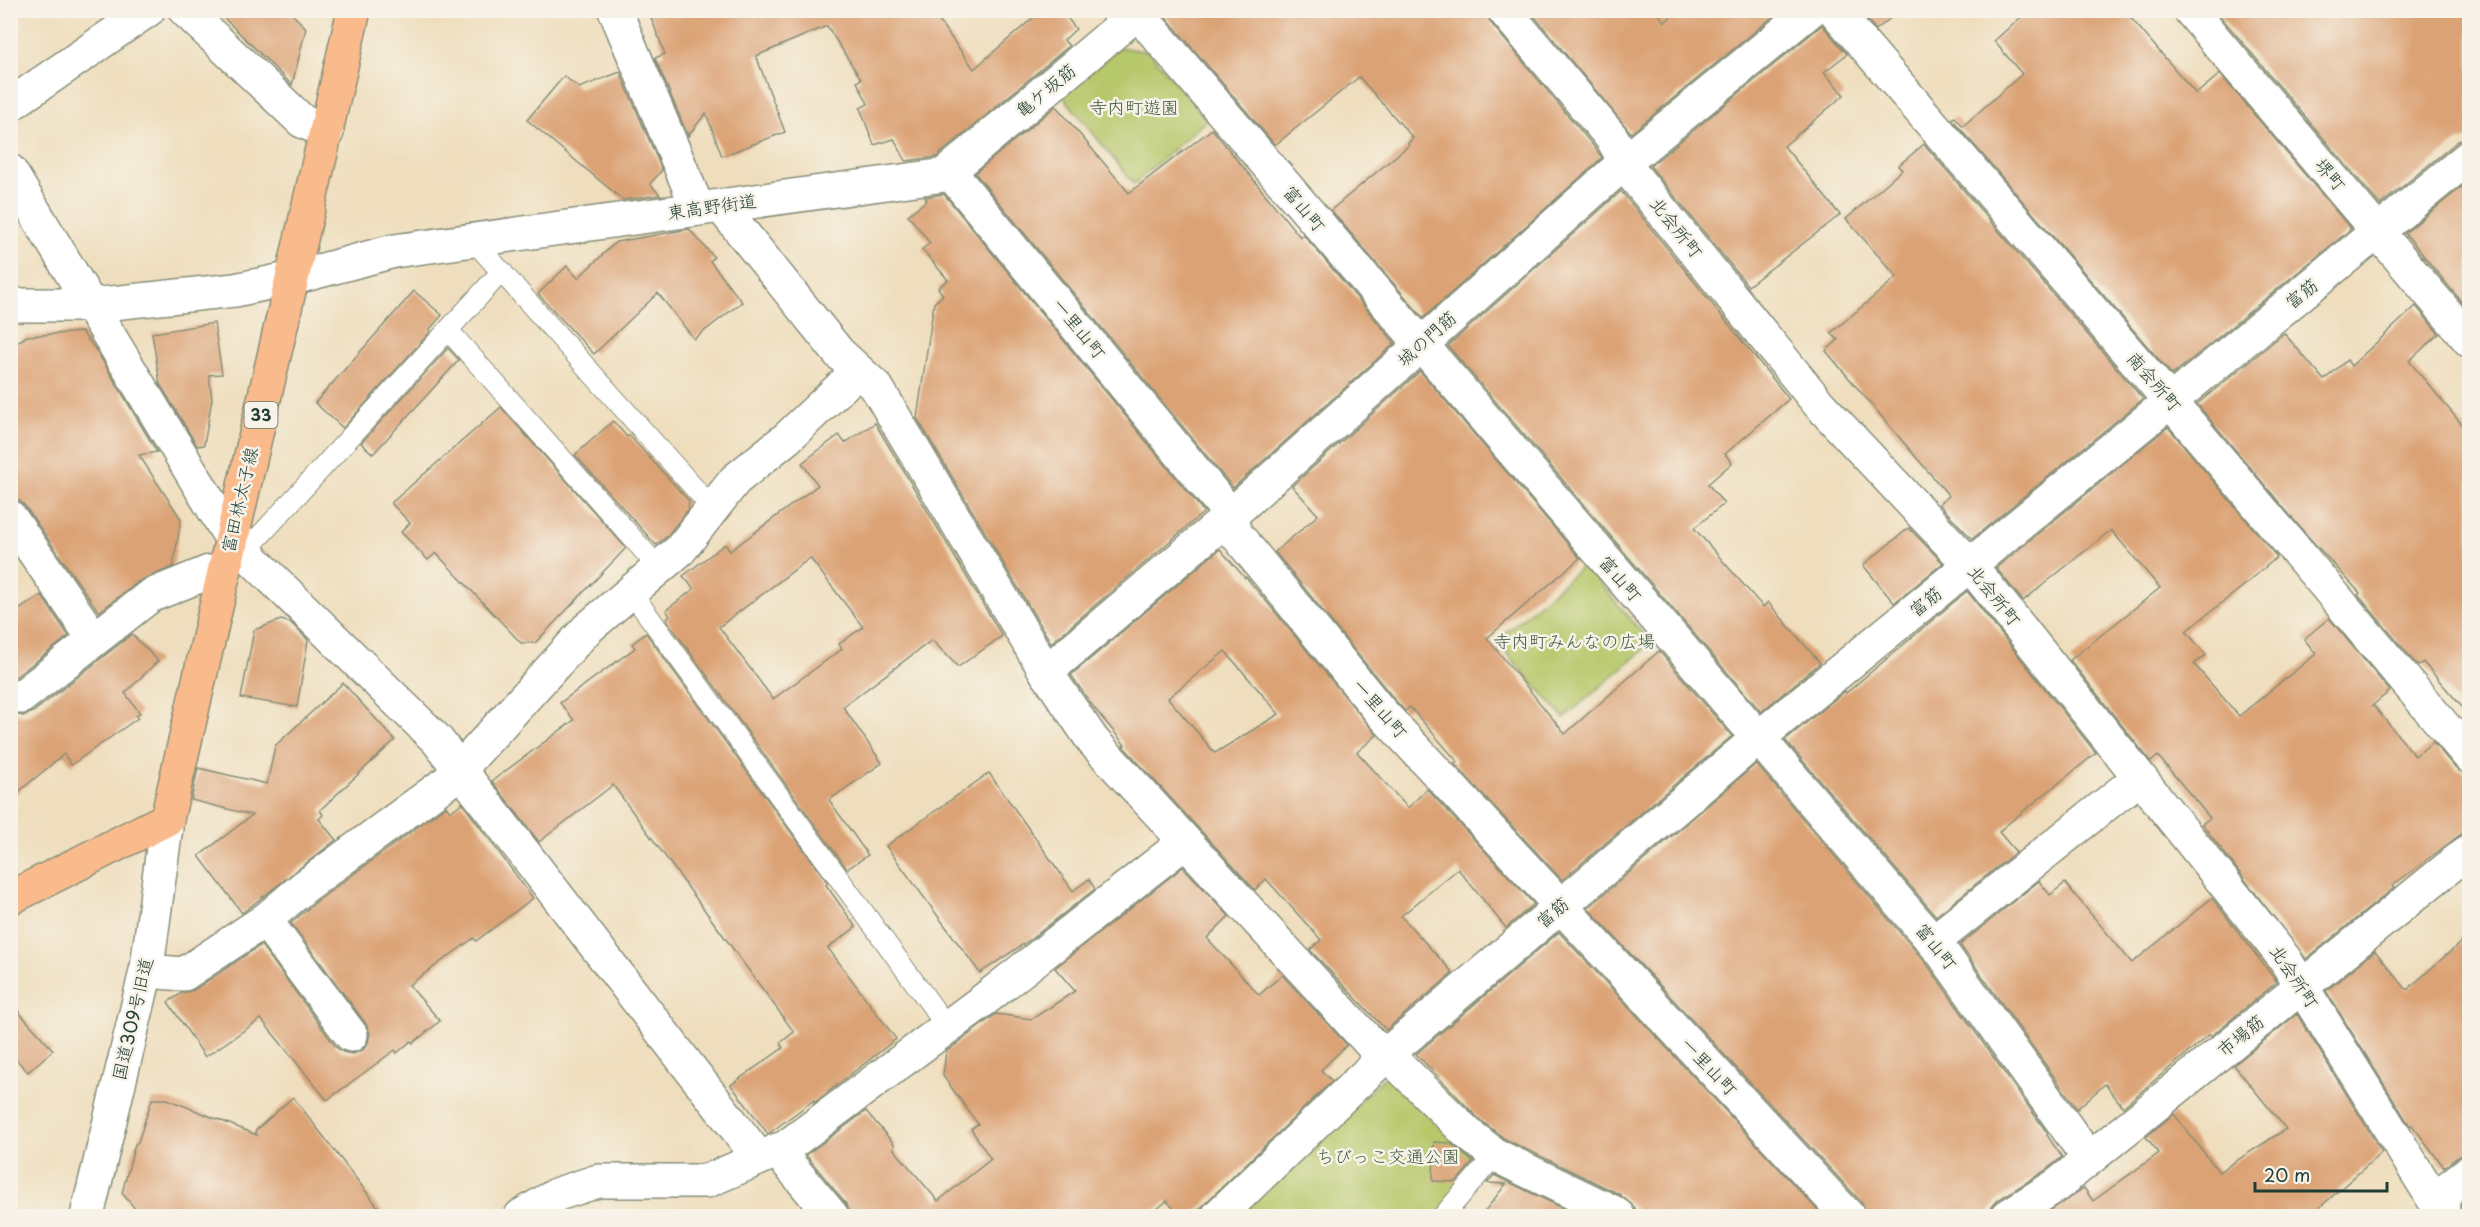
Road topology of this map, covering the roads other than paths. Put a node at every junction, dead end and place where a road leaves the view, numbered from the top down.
1 (148, 10) edge
2 (184, 10) edge
3 (354, 10) edge
4 (615, 10) edge
5 (1504, 10) edge
6 (1811, 10) edge
7 (1834, 10) edge
8 (2190, 10) edge
9 (1138, 12) edge
10 (10, 105) edge
11 (327, 132) junction
12 (2469, 156) edge
13 (1626, 162) junction
14 (10, 171) edge
15 (950, 171) junction
16 (709, 207) junction
17 (2378, 232) junction
18 (473, 240) junction
19 (502, 271) junction
20 (293, 278) junction
21 (10, 305) edge
22 (93, 305) junction
23 (448, 330) junction
24 (2469, 341) edge
25 (1420, 346) junction
26 (858, 371) junction
27 (2170, 401) junction
28 (713, 509) junction
29 (1228, 516) junction
30 (10, 517) edge
31 (231, 538) junction
32 (1970, 565) junction
33 (659, 568) junction
34 (222, 576) junction
35 (631, 592) junction
36 (94, 639) junction
37 (1046, 672) junction
38 (21, 697) dead end
39 (1757, 739) junction
40 (2469, 757) edge
41 (460, 769) junction
42 (2139, 778) junction
43 (166, 819) junction
44 (1185, 842) junction
45 (2469, 850) edge
46 (10, 898) edge
47 (1560, 906) junction
48 (265, 920) junction
49 (1933, 942) junction
50 (146, 972) junction
51 (2302, 986) junction
52 (947, 1027) junction
53 (351, 1035) dead end
54 (1387, 1054) junction
55 (768, 1154) junction
56 (1495, 1155) junction
57 (2089, 1159) junction
58 (2469, 1171) edge
59 (2442, 1215) edge
60 (87, 1216) edge
61 (521, 1216) edge
62 (832, 1216) edge
63 (1218, 1216) edge
64 (1443, 1216) edge
65 (1618, 1216) edge
66 (1848, 1216) edge
67 (2008, 1216) edge

1 - 10 street
2 - 11 street
3 - 11 main road, 富田林太子線 / 33
4 - 16 street
5 - 13 street, 北会所町
6 - 13 street, 城の門筋
7 - 27 street, 南会所町
8 - 17 street, 堺町
9 - 15 street, 亀ケ坂筋
9 - 25 street, 富山町
11 - 20 main road, 富田林太子線 / 33
12 - 17 street, 富筋
13 - 25 street, 城の門筋
13 - 32 street, 北会所町
14 - 22 street
15 - 16 street, 東高野街道
15 - 29 street, 一里山町
16 - 18 street, 東高野街道
16 - 26 street
17 - 24 street, 堺町
17 - 27 street, 富筋
18 - 19 lane
18 - 20 street, 東高野街道
19 - 23 lane
19 - 28 lane
20 - 22 street, 東高野街道
20 - 31 main road, 富田林太子線 / 33
21 - 22 street, 東高野街道
22 - 31 street
23 - 31 lane
23 - 33 lane
25 - 29 street, 城の門筋
25 - 39 street, 富山町
26 - 28 street
26 - 37 street
27 - 32 street, 富筋
27 - 40 street, 南会所町
28 - 33 street
29 - 37 street, 城の門筋
29 - 47 street, 一里山町
30 - 36 street
31 - 34 main road, 富田林太子線 / 33
31 - 41 street
32 - 39 street, 富筋
32 - 42 street, 北会所町
33 - 35 street
34 - 36 street
34 - 43 main road, 富田林太子線 / 33
35 - 41 street
35 - 52 lane
36 - 38 street
37 - 44 street
39 - 47 street, 富筋
39 - 49 street, 富山町
41 - 48 street
41 - 55 street
42 - 49 street
42 - 51 street, 北会所町
43 - 46 main road
43 - 50 street, 国道309号旧道
44 - 52 street
44 - 54 street
45 - 51 street, 市場筋
47 - 54 street, 富筋
47 - 66 street, 一里山町
48 - 50 street
48 - 53 street
49 - 57 street, 富山町
50 - 60 street, 国道309号旧道
51 - 57 street, 市場筋
51 - 59 street, 北会所町
52 - 55 street
54 - 56 street
54 - 63 street, 富筋
55 - 61 street
55 - 62 street
56 - 64 lane
56 - 65 street
57 - 67 street, 市場筋
58 - 59 street

